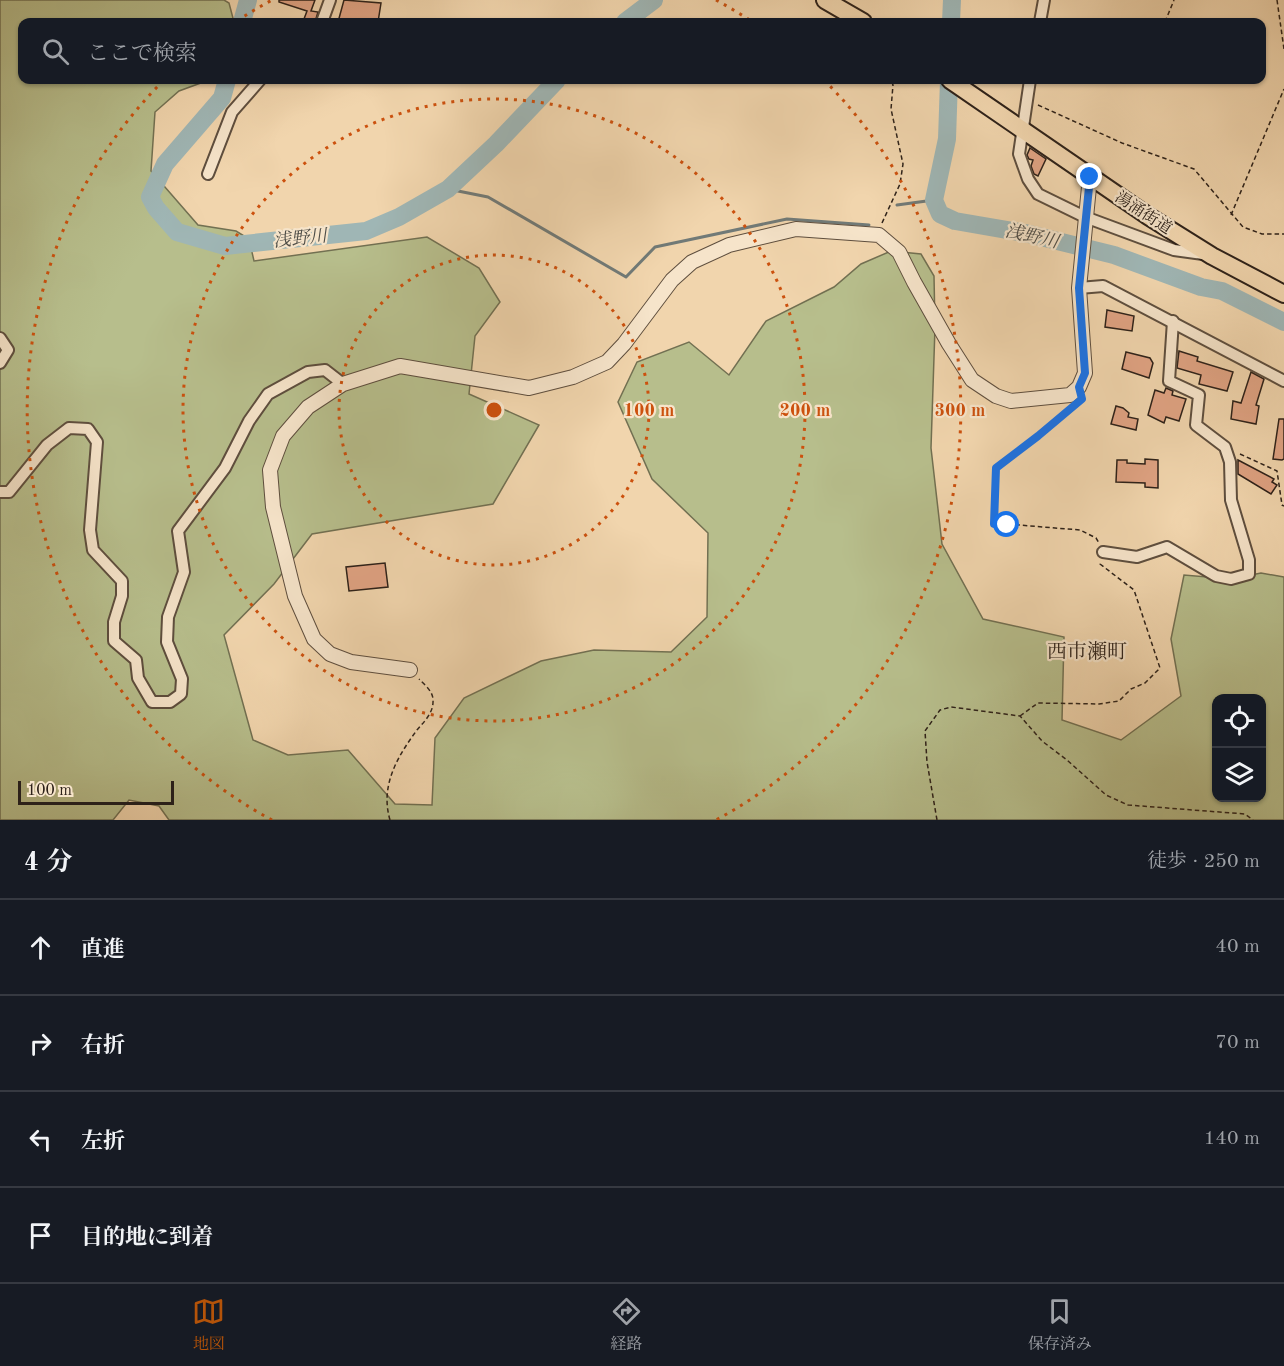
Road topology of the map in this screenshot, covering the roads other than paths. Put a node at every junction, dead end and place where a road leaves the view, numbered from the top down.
1 (330, 0) edge
2 (825, 0) edge
3 (1044, 0) edge
4 (323, 18) edge
5 (856, 18) edge
6 (1041, 18) edge
7 (256, 84) edge
8 (956, 84) edge
9 (1029, 84) edge
10 (1023, 129) junction
11 (208, 174) dead end
12 (1090, 177) junction
13 (1085, 223) junction
14 (1212, 256) junction
15 (1079, 281) junction
16 (1284, 294) edge
17 (1173, 321) junction
18 (0, 338) edge
19 (0, 363) edge
20 (1284, 381) edge
21 (343, 384) junction
22 (0, 492) edge
23 (1103, 552) road end
24 (410, 670) road end

1 - 4 street
2 - 5 main road
3 - 6 street
7 - 11 street
8 - 10 main road, 湯涌街道
9 - 10 street
10 - 12 main road, 湯涌街道
10 - 13 street
12 - 13 street
12 - 14 main road, 湯涌街道
13 - 14 street
13 - 15 street
14 - 16 main road, 湯涌街道
15 - 17 street
15 - 21 street
17 - 20 street
17 - 23 street
18 - 19 street
21 - 22 street
21 - 24 street

